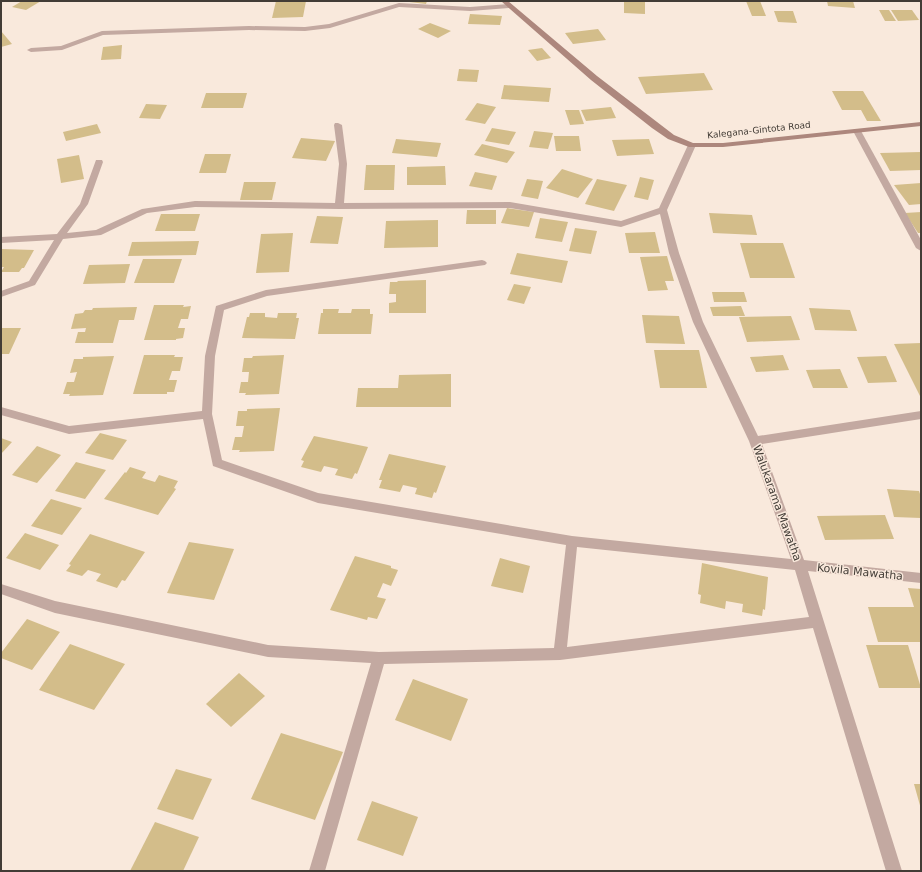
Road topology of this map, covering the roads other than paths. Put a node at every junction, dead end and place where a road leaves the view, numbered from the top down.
1 (507, 3) edge
2 (31, 50) dead end
3 (921, 124) edge
4 (338, 125) dead end
5 (857, 131) junction
6 (692, 145) junction
7 (99, 162) dead end
8 (339, 206) junction
9 (663, 210) junction
10 (60, 237) junction
11 (1, 240) edge
12 (921, 248) edge
13 (482, 263) dead end
14 (1, 294) edge
15 (1, 411) edge
16 (207, 414) junction
17 (921, 415) edge
18 (755, 441) junction
19 (572, 541) junction
20 (800, 566) junction
21 (921, 578) edge
22 (1, 589) edge
23 (818, 622) junction
24 (560, 654) junction
25 (379, 658) junction
26 (317, 871) edge
27 (894, 871) edge

1 - 2 street
1 - 6 main road, Kalegana-Gintota Road
3 - 5 main road, Kalegana-Gintota Road
4 - 8 street
5 - 6 main road, Kalegana-Gintota Road
5 - 12 street
6 - 9 street
7 - 10 street
8 - 9 street
8 - 10 street
9 - 18 street, Walukarama Mawatha
10 - 11 street
10 - 14 street
13 - 16 street
15 - 16 street
16 - 19 street, Kovila Mawatha
17 - 18 street
18 - 20 street, Walukarama Mawatha
19 - 20 street, Kovila Mawatha
19 - 24 street
20 - 21 street, Kovila Mawatha
20 - 23 street, Walukarama Mawatha
22 - 25 street
23 - 24 street
23 - 27 street, Walukarama Mawatha
24 - 25 street
25 - 26 street

